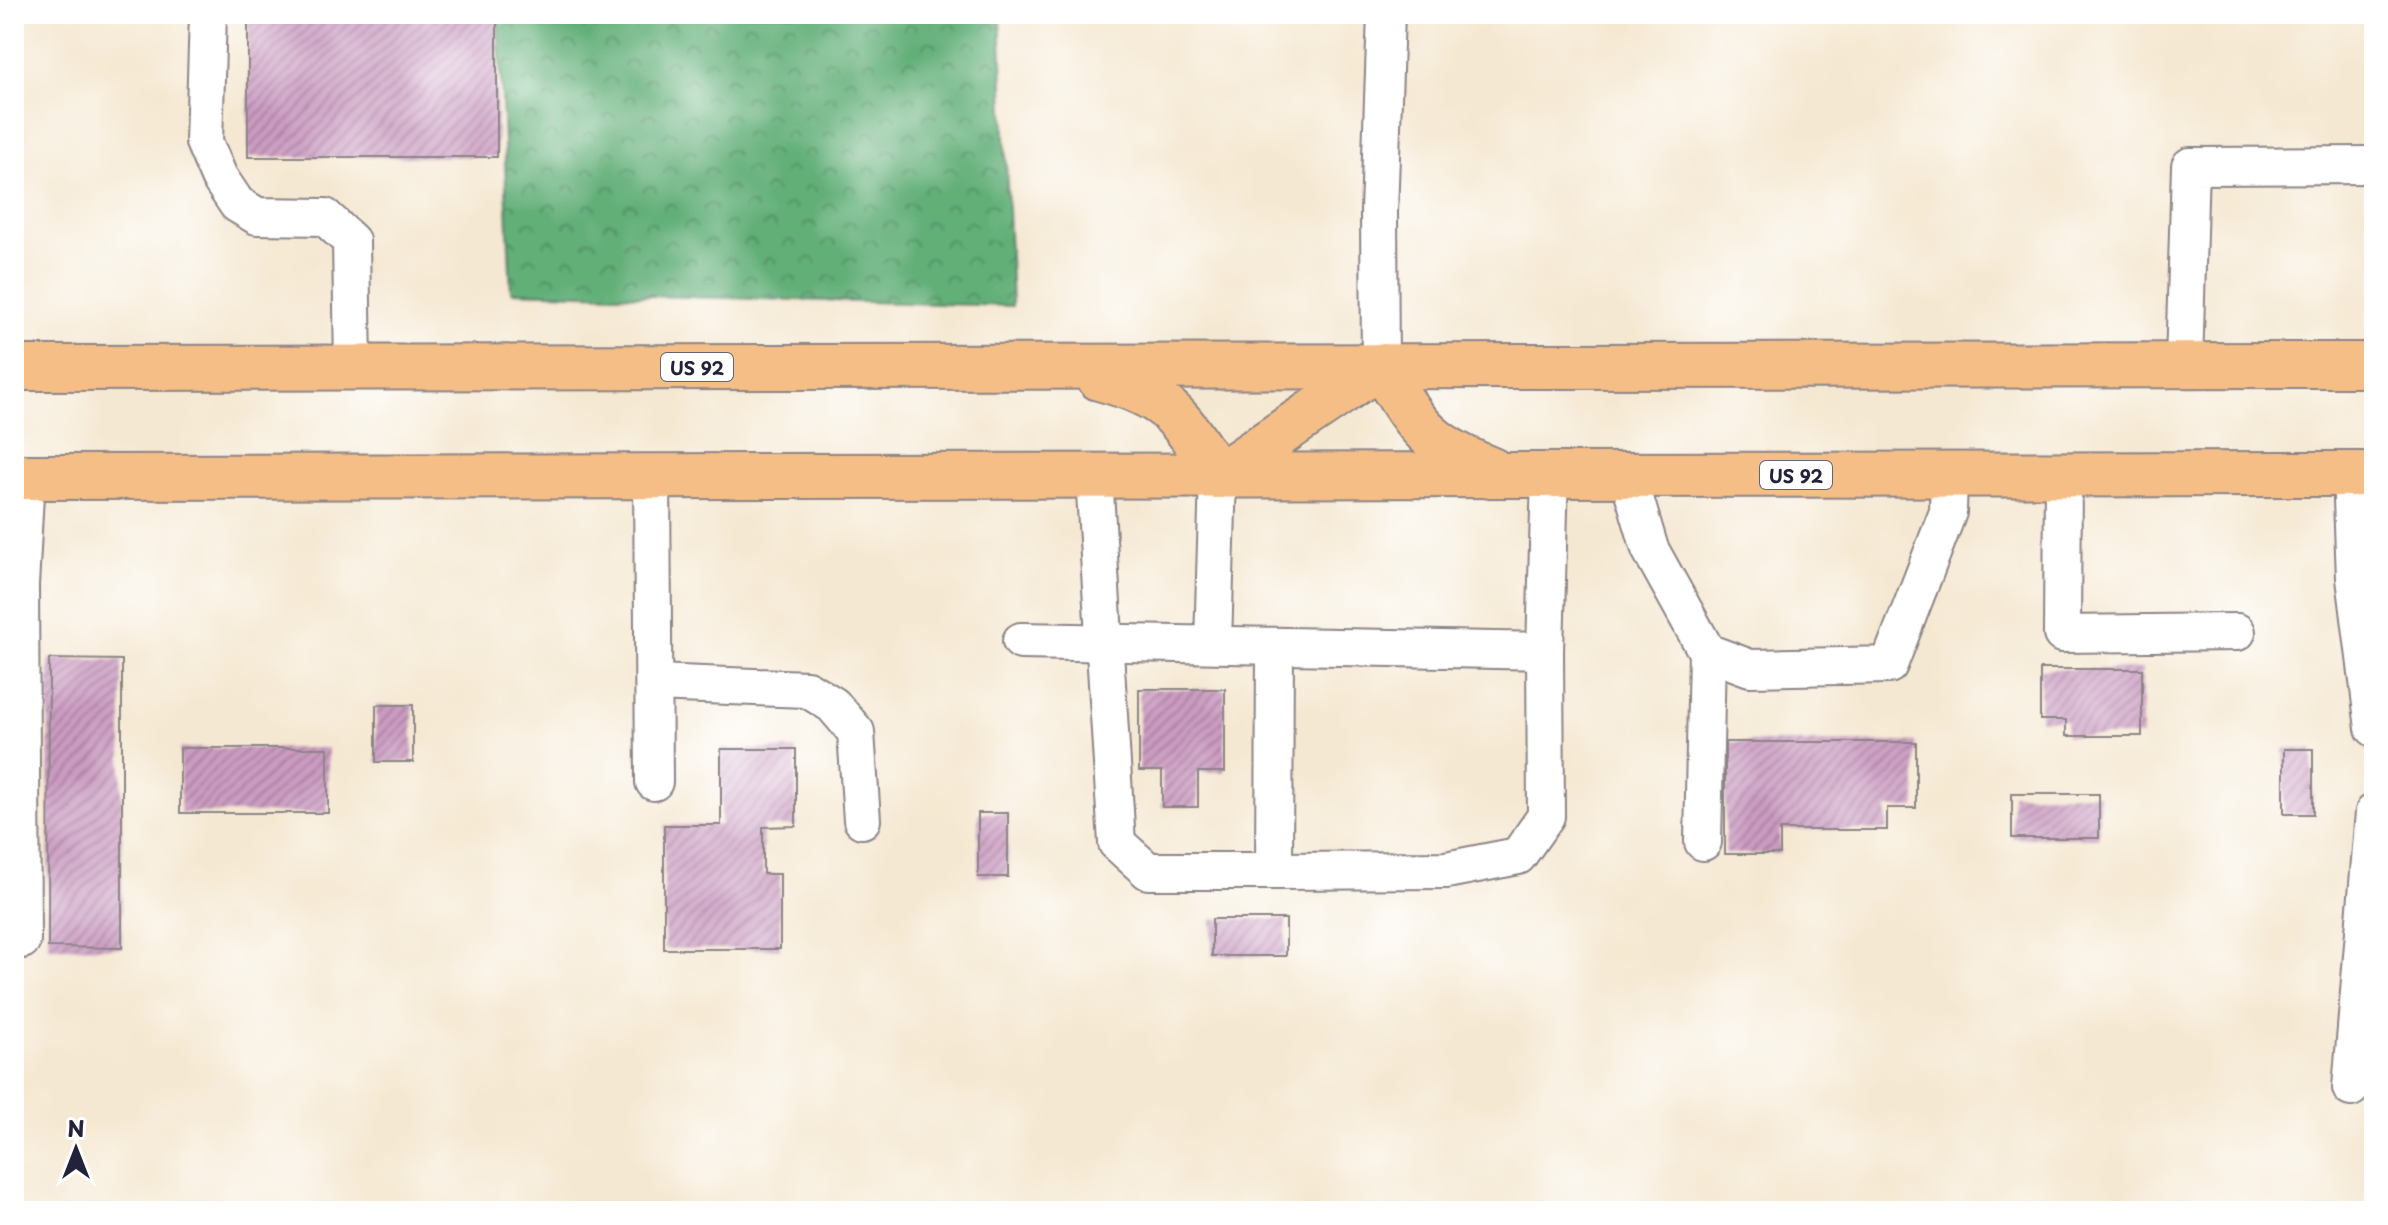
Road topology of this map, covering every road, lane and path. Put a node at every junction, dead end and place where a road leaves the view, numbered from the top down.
1 (208, 14) edge
2 (1386, 14) edge
3 (2374, 165) edge
4 (2184, 365) junction
5 (2374, 365) edge
6 (1380, 366) junction
7 (1058, 367) junction
8 (14, 368) edge
9 (353, 368) junction
10 (2363, 474) edge
11 (1505, 475) junction
12 (1550, 475) junction
13 (1628, 475) junction
14 (1949, 475) junction
15 (2063, 475) junction
16 (652, 476) junction
17 (1094, 476) junction
18 (1218, 476) junction
19 (20, 477) edge
20 (2237, 632) dead end
21 (1021, 641) dead end
22 (1105, 643) junction
23 (1213, 644) junction
24 (1275, 646) junction
25 (1545, 651) junction
26 (1707, 652) junction
27 (654, 683) junction
28 (2374, 728) edge
29 (654, 782) dead end
30 (2374, 812) edge
31 (862, 820) dead end
32 (1703, 842) dead end
33 (1274, 871) junction
34 (22, 940) dead end
35 (2351, 1088) dead end

1 - 9 lane
2 - 6 lane
3 - 4 lane
4 - 5 main road, US 92
4 - 6 main road, US 92
6 - 7 main road, US 92
6 - 11 main road
6 - 18 main road
7 - 9 main road, US 92
7 - 18 main road
8 - 9 main road, US 92
10 - 15 main road, US 92
10 - 28 lane
11 - 12 main road, US 92
11 - 18 main road, US 92
12 - 13 main road, US 92
12 - 25 lane
13 - 14 main road, US 92
13 - 26 lane
14 - 15 main road, US 92
14 - 26 lane
15 - 20 lane
16 - 17 main road, US 92
16 - 19 main road, US 92
16 - 27 lane
17 - 18 main road, US 92
17 - 22 lane
18 - 23 lane
19 - 34 lane
21 - 22 lane
22 - 23 lane
22 - 33 lane
23 - 24 lane
24 - 25 lane
24 - 33 lane
25 - 33 lane
26 - 32 lane
27 - 29 lane
27 - 31 lane
30 - 35 lane

